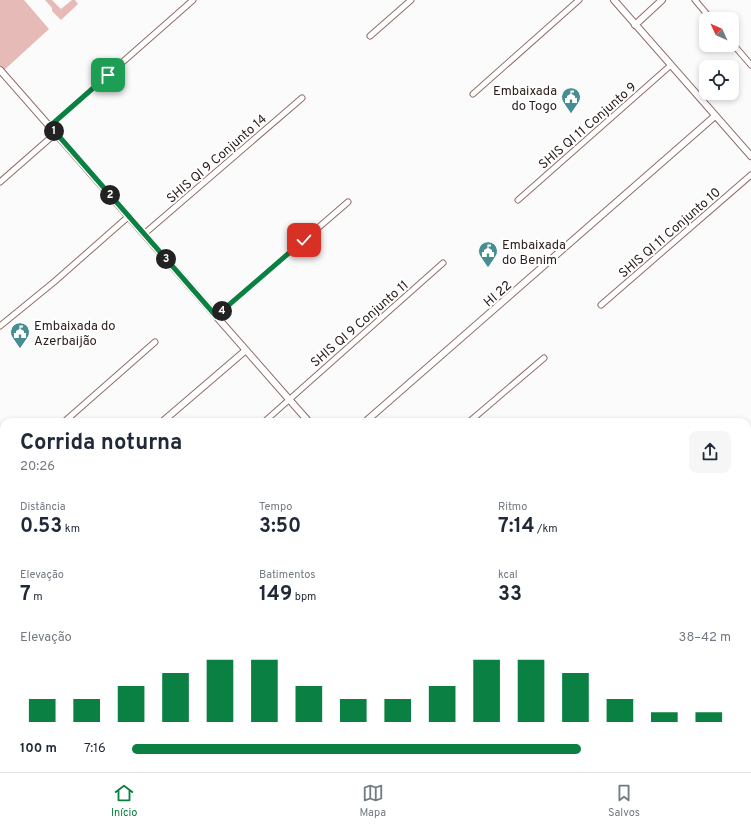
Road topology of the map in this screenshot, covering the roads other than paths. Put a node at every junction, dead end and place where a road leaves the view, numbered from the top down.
1 (193, 0) edge
2 (411, 0) edge
3 (580, 0) edge
4 (614, 0) edge
5 (662, 0) edge
6 (695, 0) edge
7 (705, 12) edge
8 (636, 25) junction
9 (370, 36) dead end
10 (739, 51) edge
11 (751, 65) edge
12 (671, 66) junction
13 (0, 70) edge
14 (473, 94) dead end
15 (302, 98) dead end
16 (715, 116) junction
17 (50, 126) junction
18 (56, 133) junction
19 (751, 156) edge
20 (751, 175) edge
21 (0, 182) edge
22 (518, 200) dead end
23 (348, 202) dead end
24 (128, 216) junction
25 (144, 234) junction
26 (443, 264) dead end
27 (601, 305) dead end
28 (216, 316) junction
29 (0, 326) edge
30 (155, 342) dead end
31 (246, 350) junction
32 (544, 358) dead end
33 (289, 400) junction
34 (69, 418) edge
35 (167, 418) edge
36 (269, 418) edge
37 (305, 418) edge
38 (370, 418) edge
39 (474, 418) edge

1 - 17 street
2 - 9 street
3 - 14 street
4 - 8 street
5 - 8 street
6 - 7 street
8 - 12 street
10 - 11 street
12 - 16 street
12 - 22 street, SHIS QI 11 Conjunto 9
13 - 17 street
15 - 25 street, SHIS QI 9 Conjunto 14
16 - 19 street
16 - 38 street, HI 22
17 - 18 street
18 - 21 street
18 - 24 street
20 - 27 street, SHIS QI 11 Conjunto 10
23 - 28 street
24 - 25 street
24 - 29 street
25 - 28 street
26 - 33 street, SHIS QI 9 Conjunto 11
28 - 31 street
30 - 34 street
31 - 33 street
31 - 35 street
32 - 39 street
33 - 36 street, SHIS QI 9 Conjunto 11
33 - 37 street

